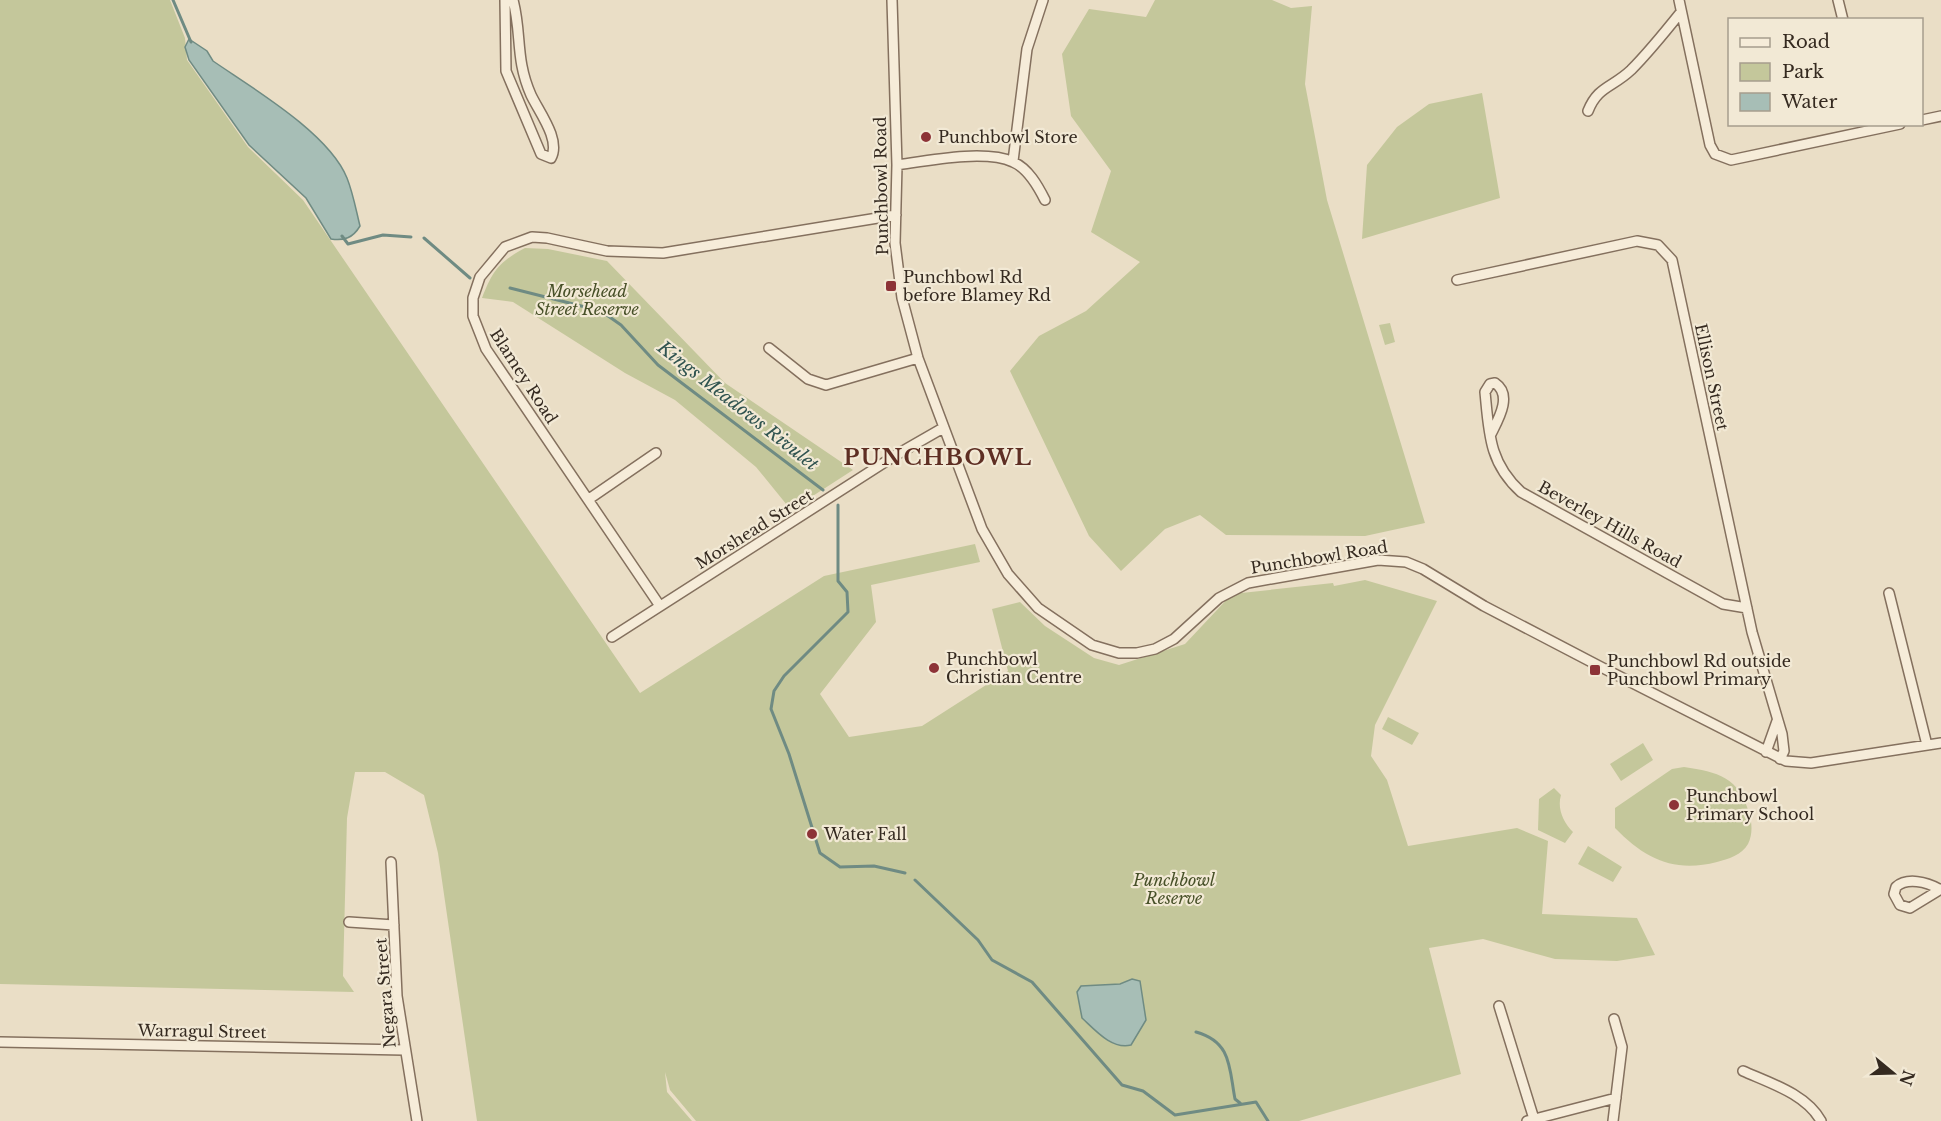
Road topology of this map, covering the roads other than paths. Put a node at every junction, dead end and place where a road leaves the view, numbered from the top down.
1 (505, 0) edge
2 (513, 0) edge
3 (892, 0) edge
4 (1043, 0) edge
5 (1679, 0) edge
6 (1838, 0) edge
7 (1682, 12) junction
8 (1842, 18) edge
9 (1588, 111) dead end
10 (1941, 116) edge
11 (1923, 120) edge
12 (1883, 126) edge
13 (1866, 128) edge
14 (1013, 161) junction
15 (897, 165) junction
16 (1046, 200) dead end
17 (896, 214) junction
18 (1457, 280) dead end
19 (769, 348) dead end
20 (918, 358) junction
21 (943, 428) junction
22 (1491, 434) dead end
23 (656, 453) dead end
24 (589, 499) junction
25 (1889, 593) dead end
26 (660, 606) junction
27 (1747, 608) junction
28 (612, 637) dead end
29 (1777, 722) junction
30 (1941, 743) edge
31 (1927, 745) junction
32 (1766, 752) junction
33 (1780, 759) junction
34 (391, 862) dead end
35 (349, 922) dead end
36 (394, 925) junction
37 (1499, 1006) dead end
38 (1614, 1019) dead end
39 (0, 1042) edge
40 (404, 1050) junction
41 (1743, 1071) dead end
42 (1616, 1098) junction
43 (1530, 1120) edge
44 (417, 1121) edge
45 (1613, 1121) edge
46 (1821, 1121) edge

1 - 2 street
3 - 15 street, Punchbowl Road
4 - 14 street
5 - 7 street
6 - 8 street
7 - 9 street
7 - 13 street
10 - 11 street
12 - 13 street
14 - 15 street
14 - 16 street
15 - 17 street, Punchbowl Road
17 - 20 street, Punchbowl Road
17 - 24 street, Blamey Road
18 - 27 street, Ellison Street
19 - 20 street
20 - 21 street, Punchbowl Road
21 - 26 street, Morshead Street
21 - 32 street, Punchbowl Road
22 - 27 street, Beverley Hills Road
23 - 24 street
24 - 26 street, Blamey Road
25 - 31 street
26 - 28 street, Morshead Street
27 - 29 street, Ellison Street
29 - 32 street
29 - 33 street, Ellison Street
30 - 31 street, Punchbowl Road
31 - 33 street, Punchbowl Road
32 - 33 street, Punchbowl Road
34 - 36 street, Negara Street
35 - 36 street
36 - 40 street, Negara Street
37 - 43 street
38 - 42 street
39 - 40 street, Warragul Street
40 - 44 street, Negara Street
41 - 46 street
42 - 43 street
42 - 45 street

